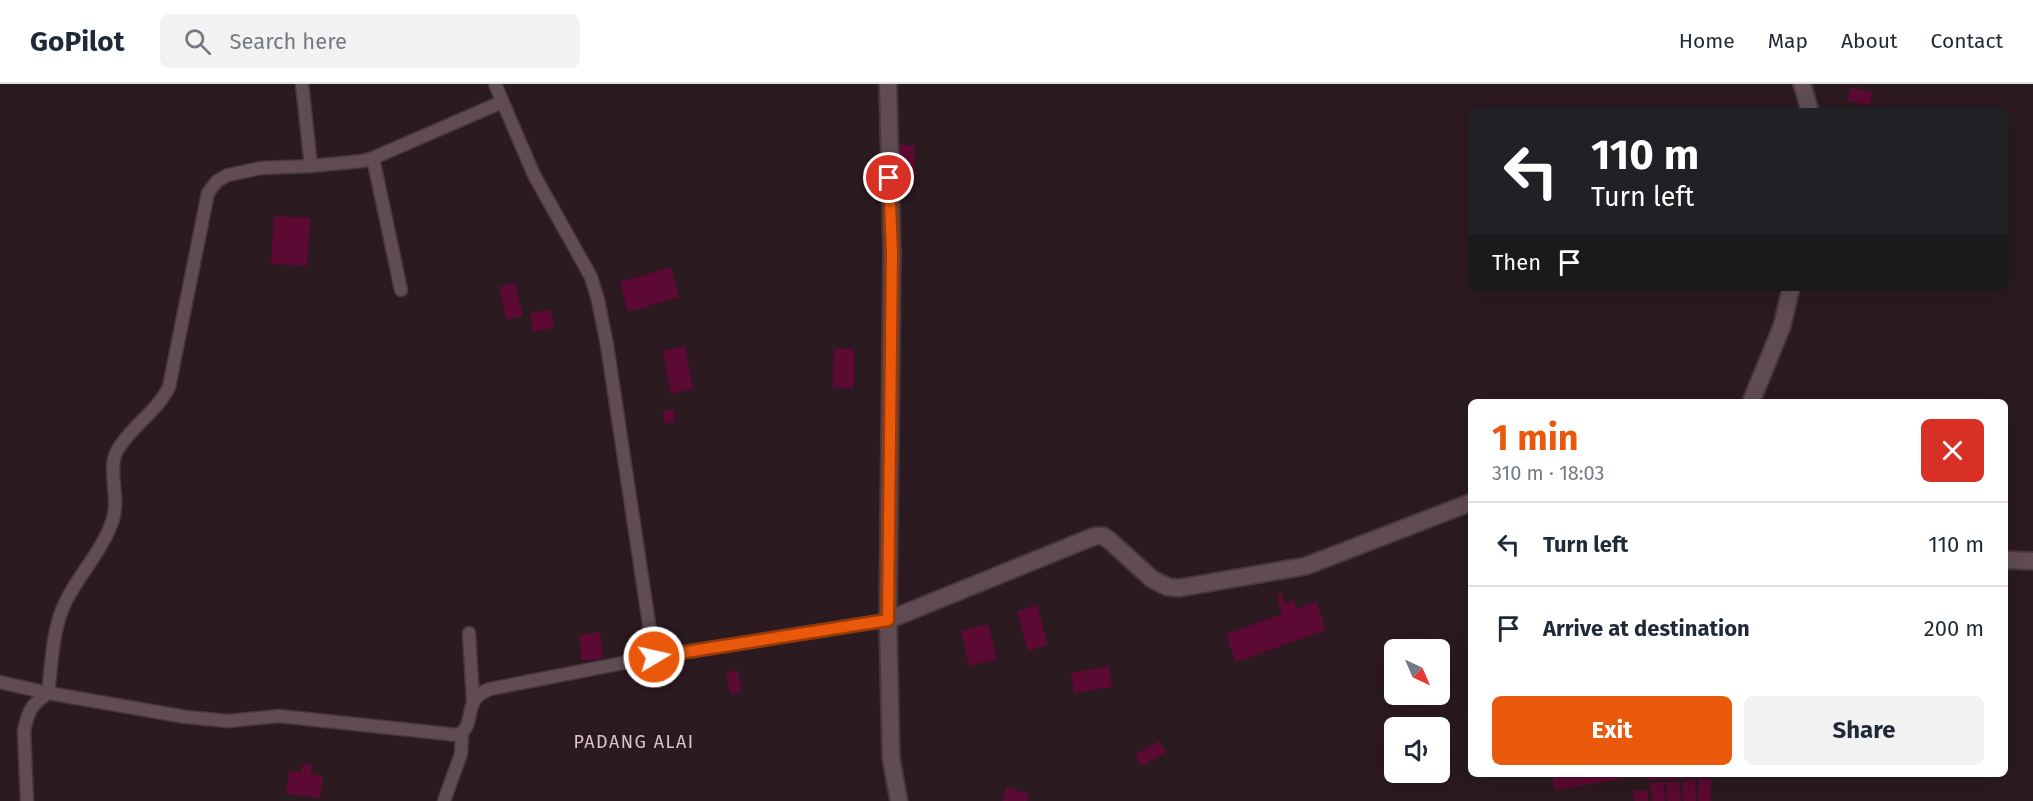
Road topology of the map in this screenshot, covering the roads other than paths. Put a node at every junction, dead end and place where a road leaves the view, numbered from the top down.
1 (302, 84) edge
2 (495, 84) edge
3 (888, 84) edge
4 (1802, 84) edge
5 (502, 102) junction
6 (1809, 108) edge
7 (373, 158) junction
8 (311, 166) junction
9 (401, 290) dead end
10 (1790, 291) edge
11 (1752, 399) edge
12 (1468, 504) edge
13 (2008, 560) edge
14 (2033, 561) edge
15 (888, 620) junction
16 (469, 633) dead end
17 (654, 657) junction
18 (0, 682) edge
19 (48, 693) junction
20 (473, 700) junction
21 (462, 732) junction
22 (27, 801) edge
23 (444, 801) edge
24 (898, 801) edge

1 - 8 street
2 - 5 street
3 - 15 street
4 - 6 street
5 - 7 street
5 - 17 street
7 - 8 street
7 - 9 street
8 - 19 street
10 - 11 street
12 - 15 street
13 - 14 street
15 - 17 street
15 - 24 street
16 - 20 street
17 - 20 street
18 - 19 street
19 - 21 street
19 - 22 street
20 - 21 street
21 - 23 street

